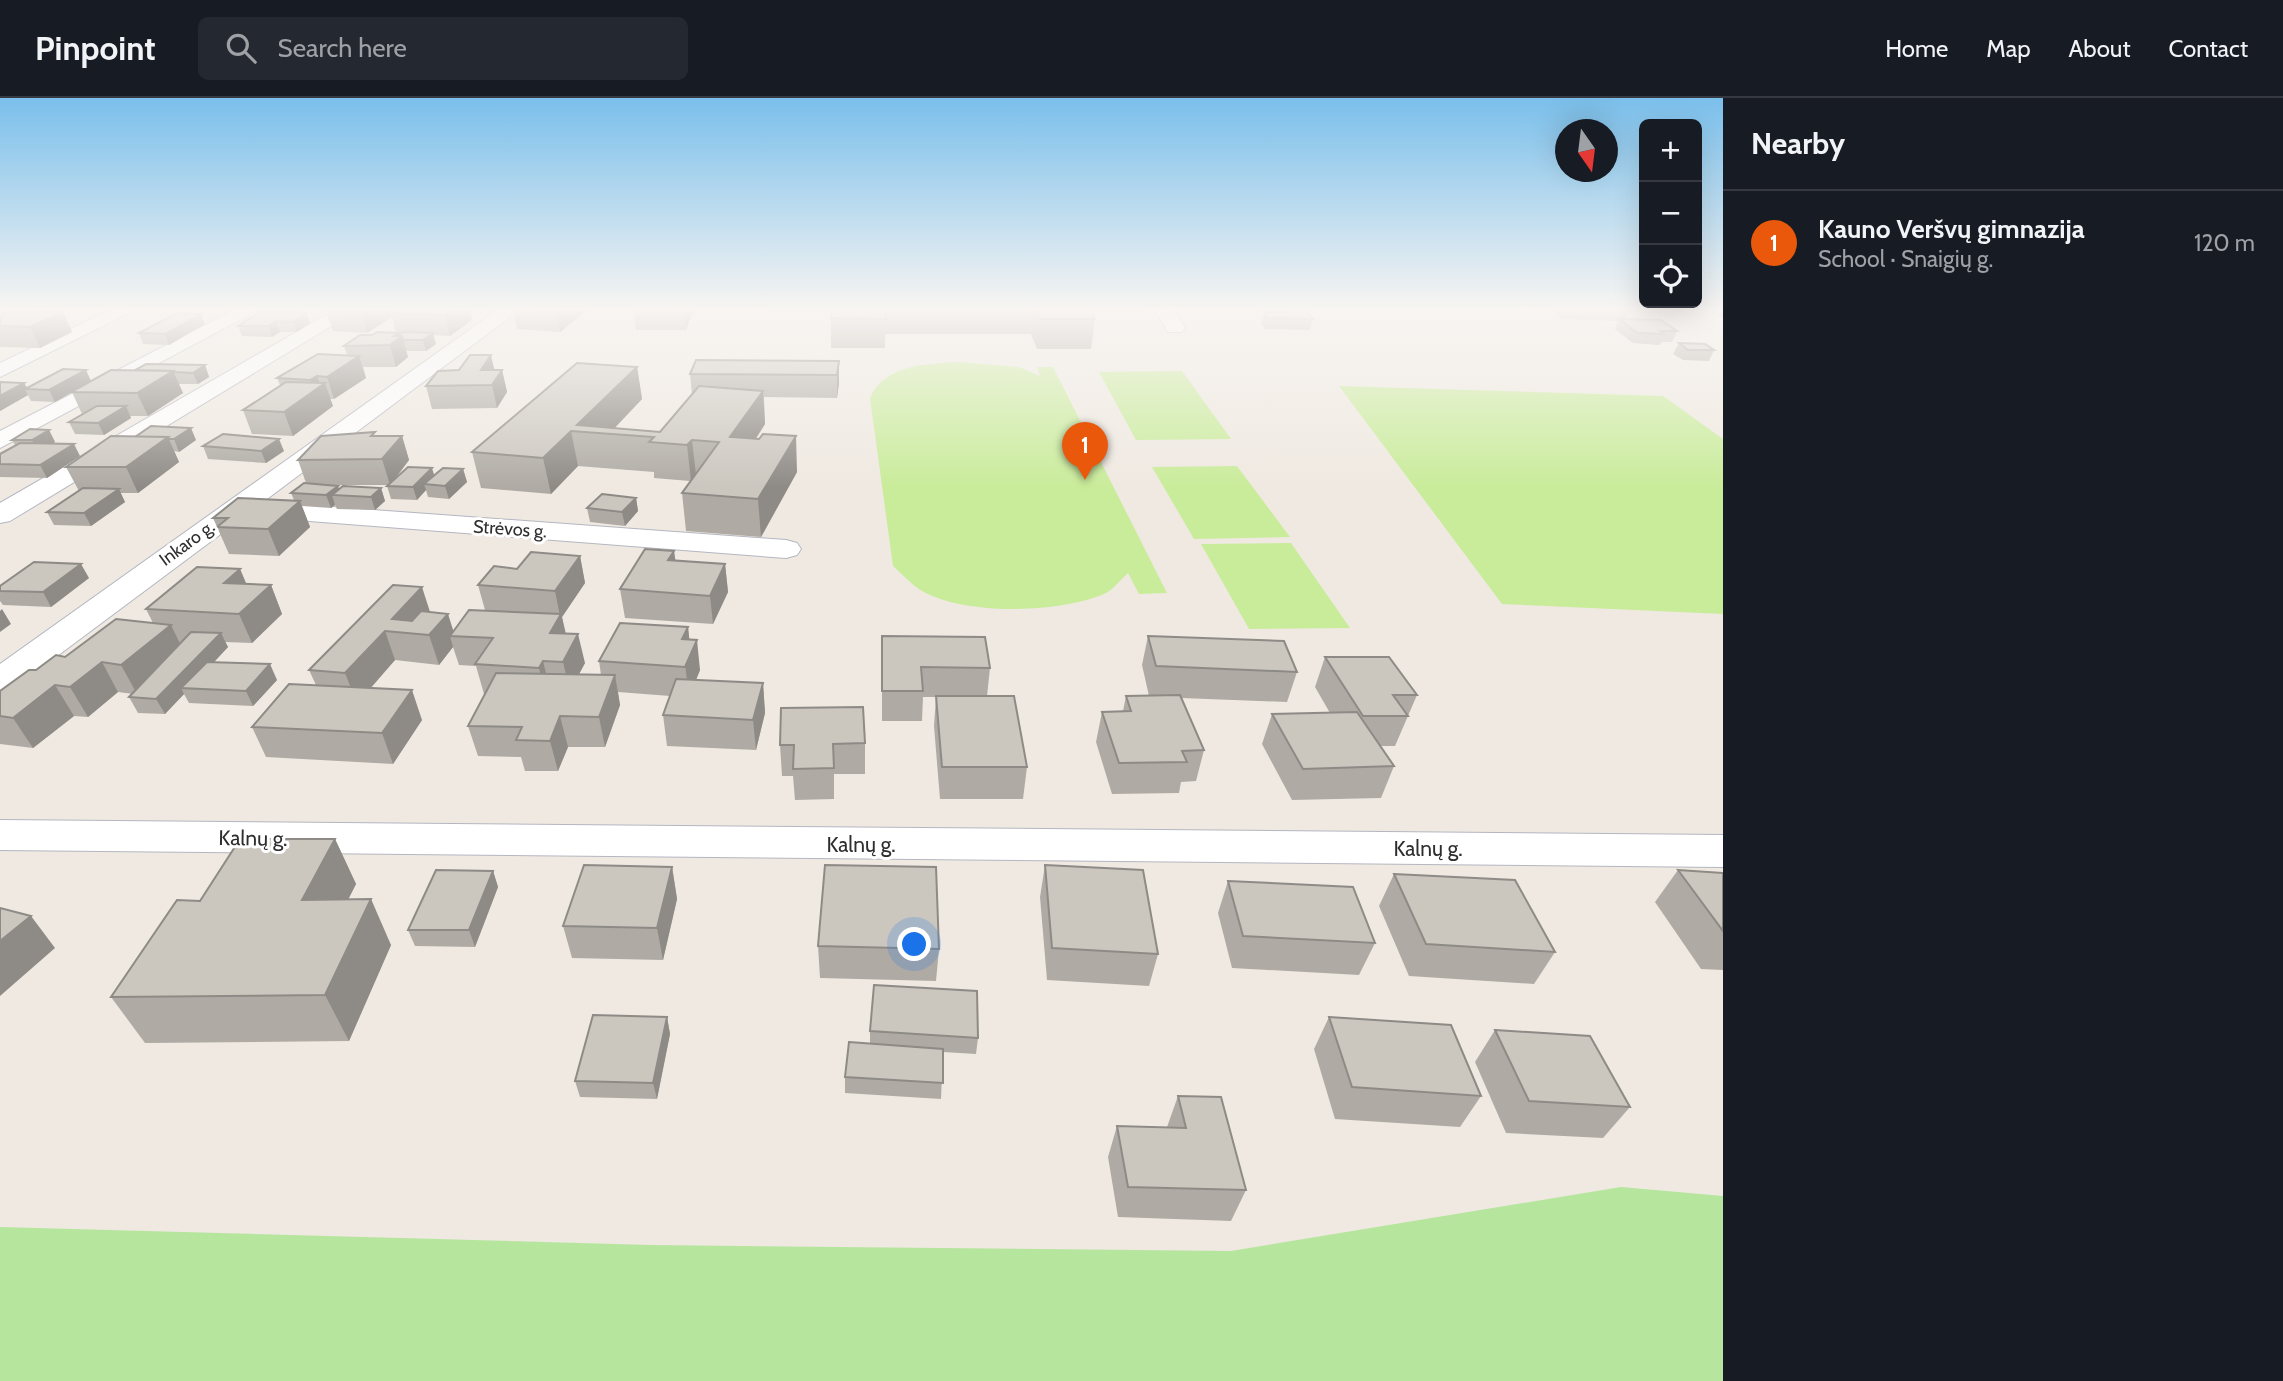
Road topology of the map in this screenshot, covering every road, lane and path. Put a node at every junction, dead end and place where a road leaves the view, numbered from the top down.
1 (139, 368) edge
2 (250, 368) edge
3 (429, 368) edge
4 (0, 441) edge
5 (234, 508) junction
6 (0, 515) edge
7 (786, 549) dead end
8 (0, 681) edge
9 (0, 835) edge
10 (1723, 851) edge

1 - 4 street
2 - 6 street
3 - 5 street, Inkaro g.
5 - 7 street, Strėvos g.
5 - 8 street, Inkaro g.
9 - 10 street, Kalnų g.

